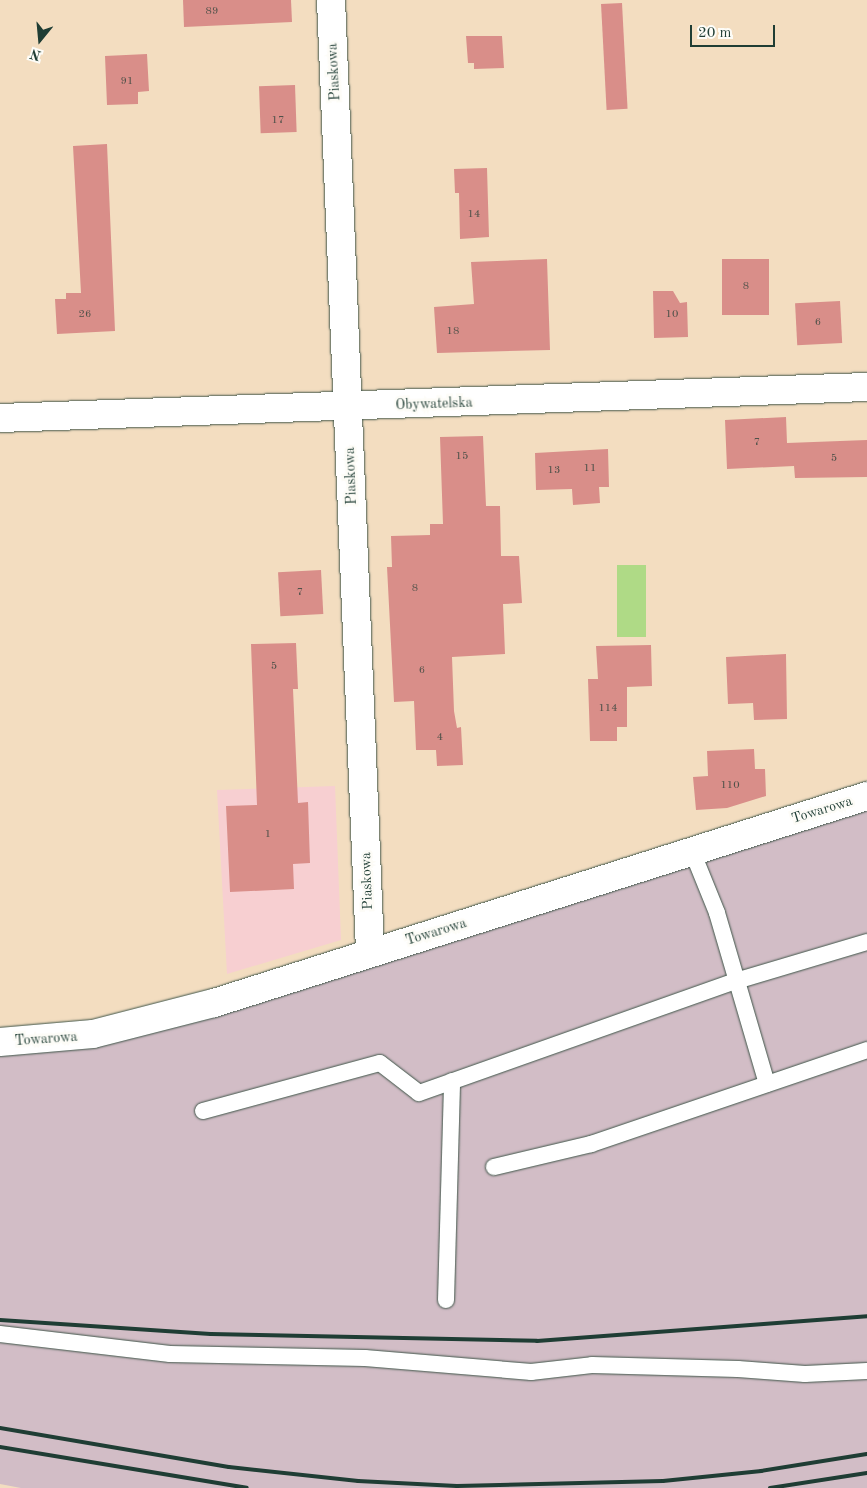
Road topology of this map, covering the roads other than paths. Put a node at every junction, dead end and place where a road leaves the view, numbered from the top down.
1 (331, 0) edge
2 (867, 387) edge
3 (348, 406) junction
4 (0, 418) edge
5 (867, 796) edge
6 (692, 851) junction
7 (867, 942) edge
8 (370, 952) junction
9 (736, 981) junction
10 (0, 1042) edge
11 (867, 1050) edge
12 (452, 1082) junction
13 (767, 1084) junction
14 (204, 1111) dead end
15 (494, 1167) dead end
16 (446, 1300) dead end
17 (0, 1334) edge
18 (867, 1371) edge

1 - 3 street, Piaskowa
2 - 3 street, Obywatelska
3 - 4 street, Obywatelska
3 - 8 street, Piaskowa
5 - 6 street, Towarowa
6 - 8 street, Towarowa
6 - 9 lane
7 - 9 lane
8 - 10 street, Towarowa
9 - 12 lane
9 - 13 lane
11 - 13 lane
12 - 14 lane
12 - 16 lane
13 - 15 lane
17 - 18 lane

